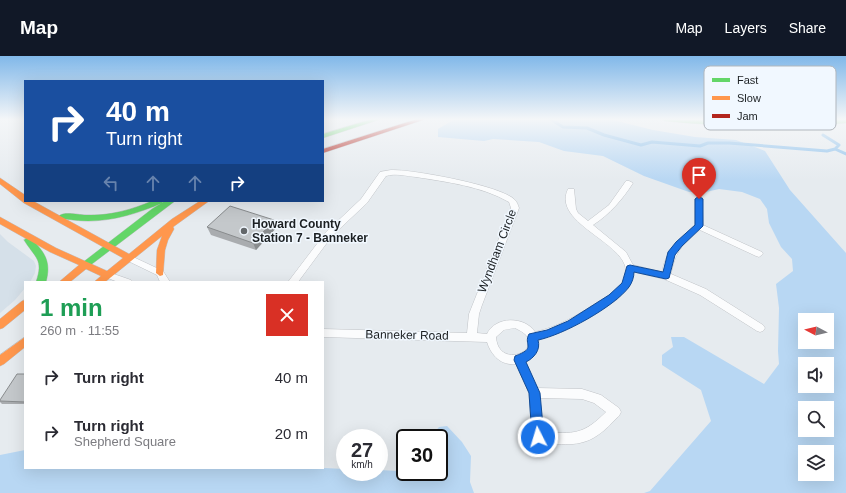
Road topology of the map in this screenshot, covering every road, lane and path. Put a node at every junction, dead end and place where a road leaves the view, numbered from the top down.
1 (359, 139) edge
2 (324, 151) edge
3 (0, 180) edge
4 (629, 183) dead end
5 (571, 190) dead end
6 (24, 198) edge
7 (699, 199) dead end
8 (29, 202) edge
9 (157, 202) edge
10 (170, 202) edge
11 (204, 202) edge
12 (45, 212) junction
13 (0, 220) edge
14 (176, 221) junction
15 (588, 225) junction
16 (699, 226) junction
17 (20, 232) junction
18 (111, 245) junction
19 (759, 254) dead end
20 (129, 258) junction
21 (85, 266) junction
22 (630, 268) junction
23 (160, 273) junction
24 (108, 275) junction
25 (666, 276) junction
26 (41, 281) edge
27 (65, 281) edge
28 (100, 281) edge
29 (125, 281) edge
30 (164, 281) edge
31 (295, 281) edge
32 (24, 305) edge
33 (24, 313) edge
34 (0, 325) edge
35 (760, 328) dead end
36 (0, 331) edge
37 (324, 334) edge
38 (472, 336) junction
39 (532, 337) junction
40 (491, 338) junction
41 (24, 342) edge
42 (519, 360) junction
43 (0, 361) edge
44 (534, 393) junction

1 - 2 main road
3 - 6 main road
4 - 15 street
5 - 15 street
7 - 16 street
8 - 12 main road
9 - 12 main road
10 - 18 main road
11 - 14 main road
12 - 18 main road
13 - 17 main road
14 - 20 main road
14 - 23 main road
15 - 22 street
16 - 19 street
16 - 25 street
17 - 21 main road
17 - 26 main road
18 - 20 main road
18 - 21 main road
20 - 23 street
20 - 24 main road
21 - 24 main road
21 - 27 main road
22 - 25 street
22 - 39 street
23 - 30 street
24 - 28 main road
24 - 29 street
25 - 35 street
31 - 38 street, Wyndham Circle
32 - 34 main road
33 - 36 main road
37 - 38 street, Banneker Road
38 - 40 street, Banneker Road
39 - 40 street
39 - 42 street
40 - 42 street
41 - 43 main road
42 - 44 street
44 - 44 street

